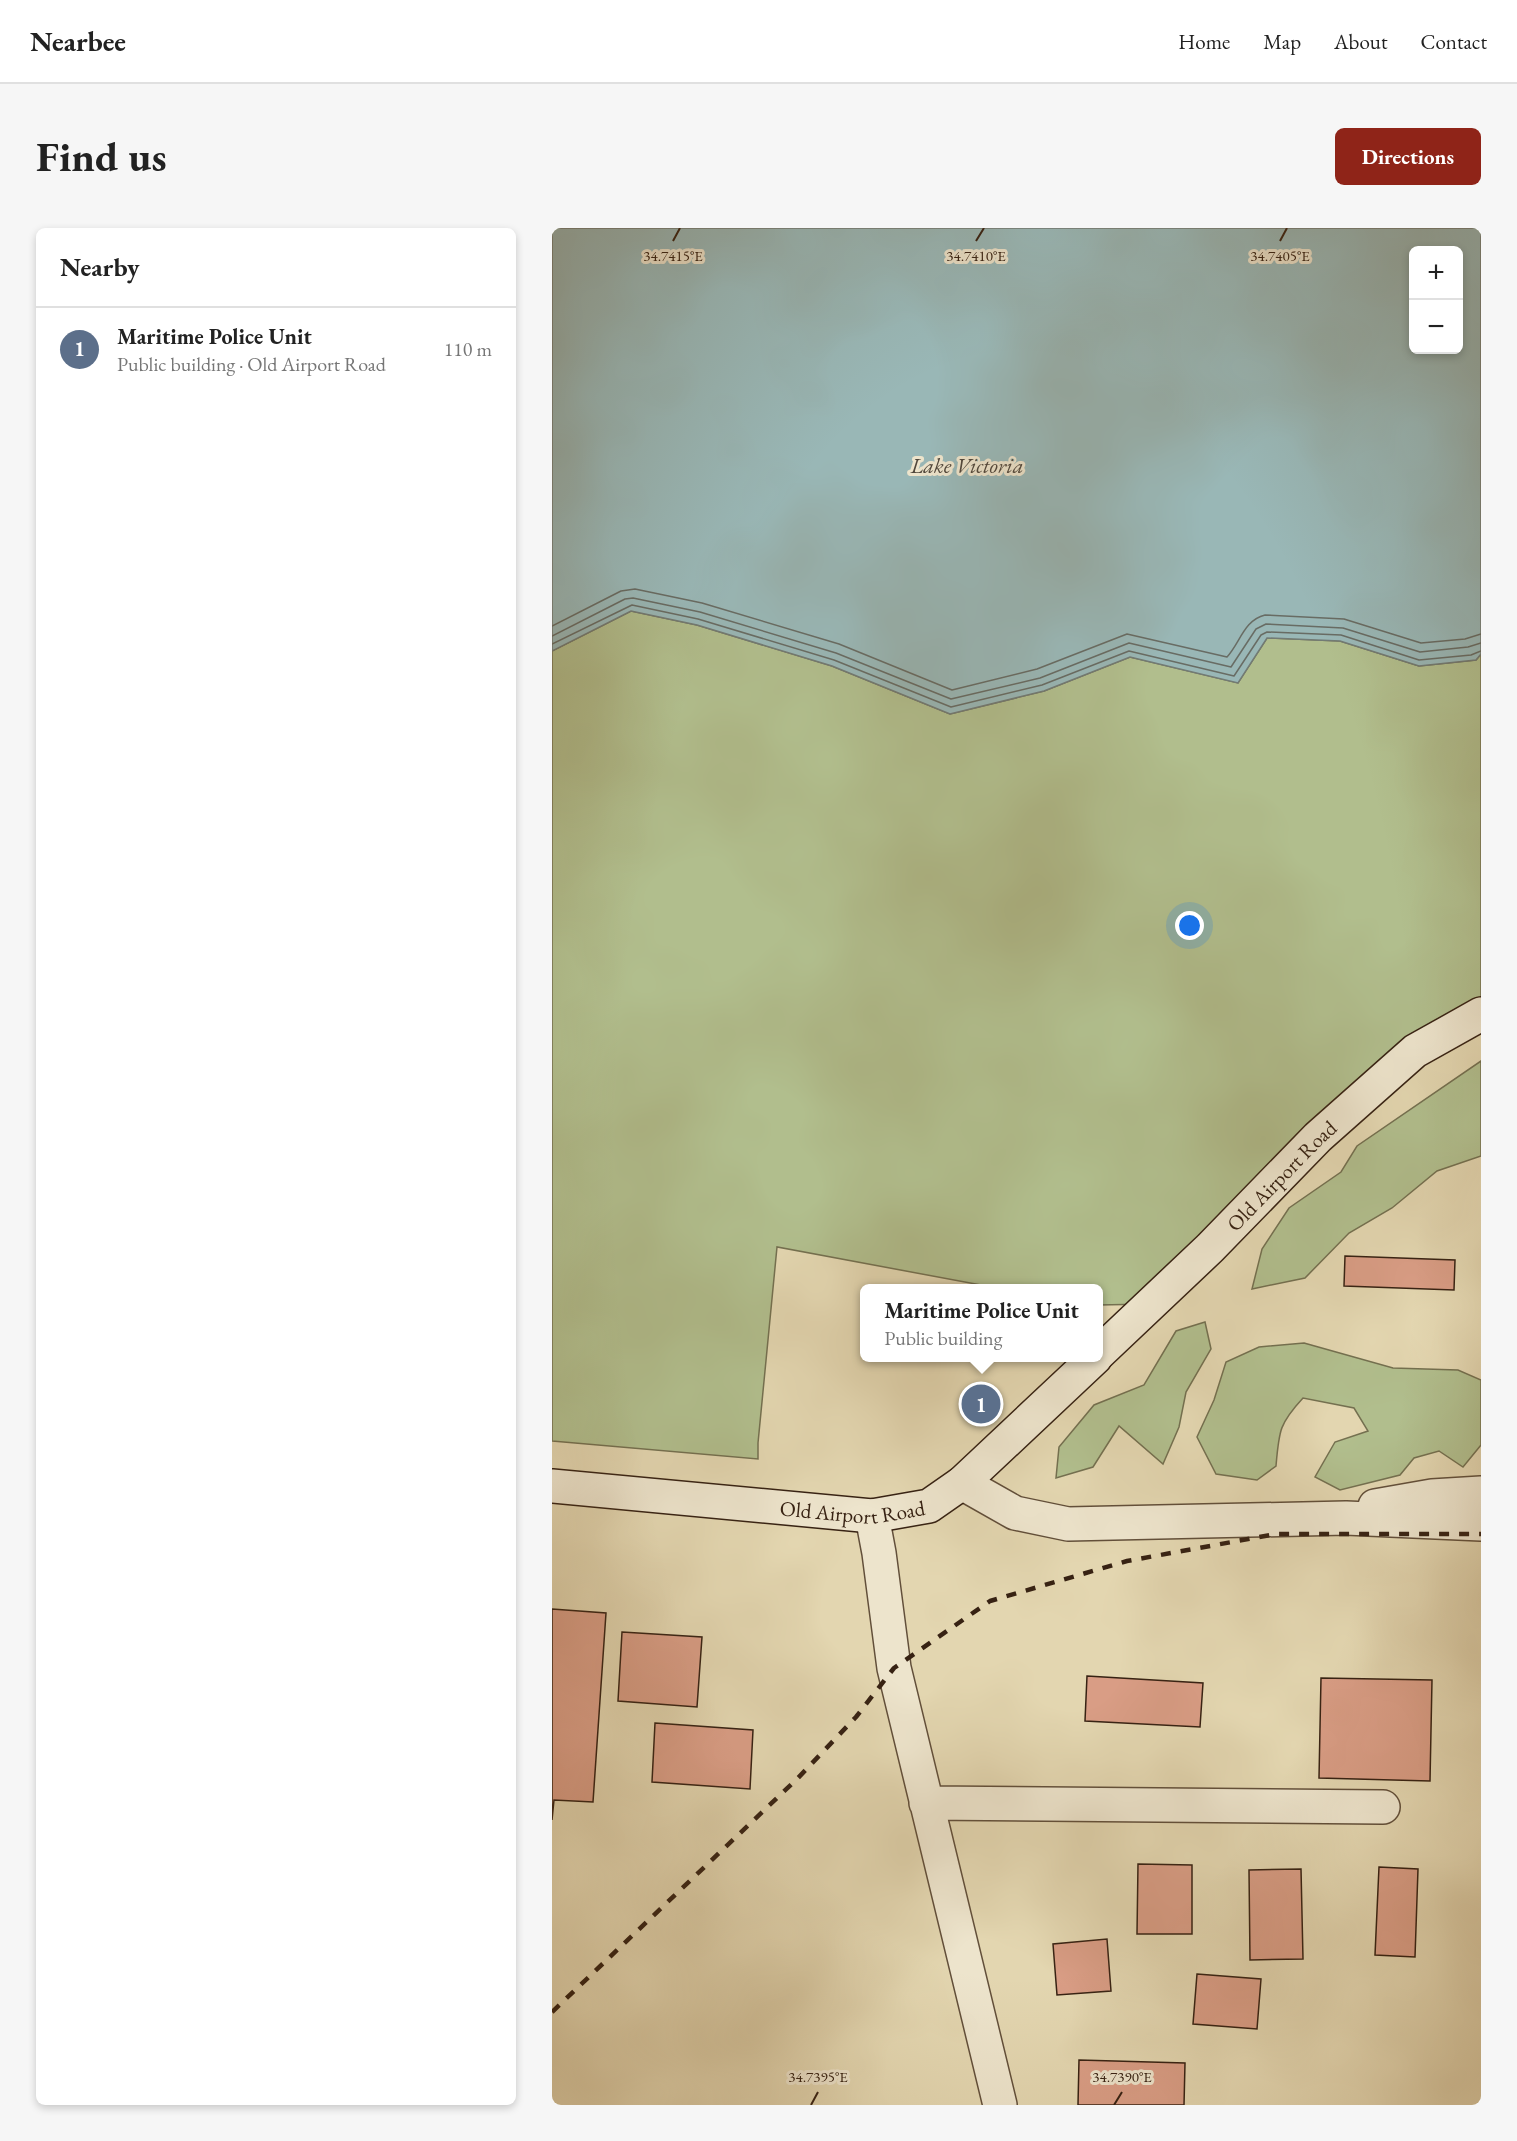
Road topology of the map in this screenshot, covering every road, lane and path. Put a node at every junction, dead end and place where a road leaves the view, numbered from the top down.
1 (1481, 1014) edge
2 (1103, 1349) edge
3 (1091, 1362) edge
4 (962, 1483) junction
5 (552, 1486) edge
6 (1481, 1493) edge
7 (872, 1516) junction
8 (1346, 1518) junction
9 (1481, 1524) edge
10 (926, 1803) junction
11 (1383, 1806) dead end
12 (1000, 2105) edge

1 - 2 street, Old Airport Road
3 - 4 street, Old Airport Road
4 - 7 street, Old Airport Road
4 - 8 street
5 - 7 street, Old Airport Road
6 - 8 street
7 - 10 street
8 - 9 street
10 - 11 street
10 - 12 street

